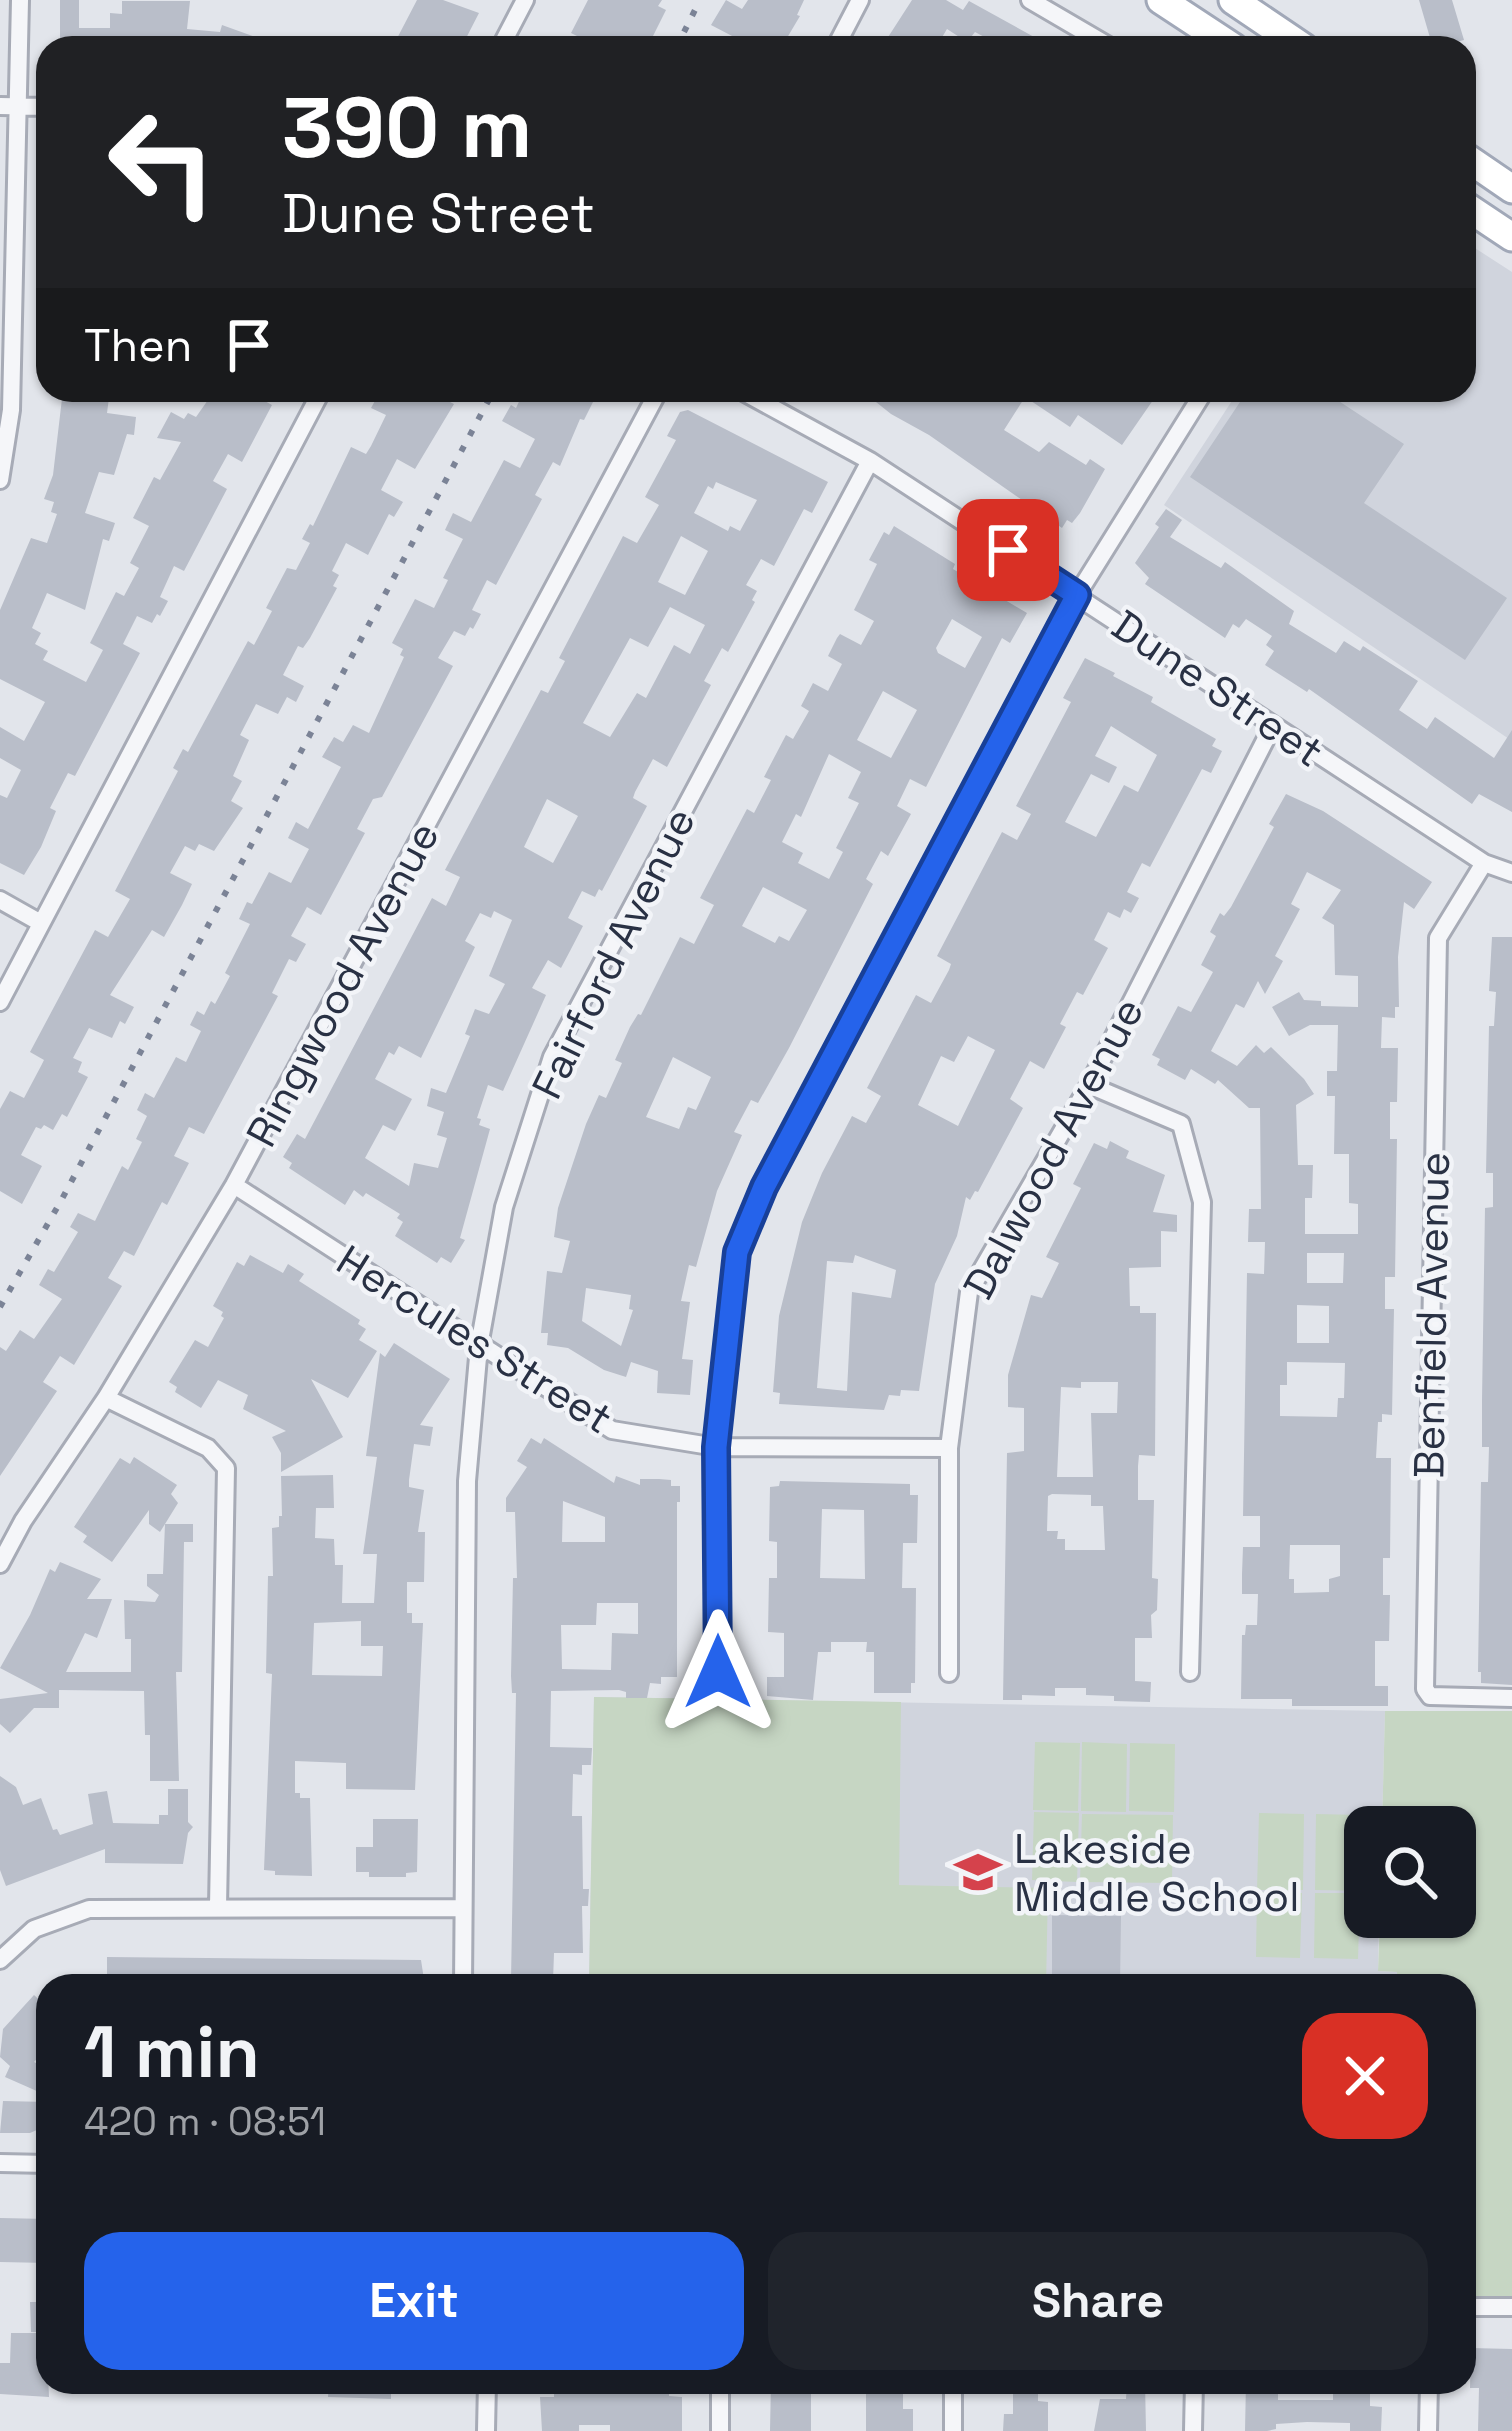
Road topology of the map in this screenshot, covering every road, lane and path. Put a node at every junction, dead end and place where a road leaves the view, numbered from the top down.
1 (20, 0) edge
2 (525, 0) edge
3 (860, 0) edge
4 (1030, 0) edge
5 (1161, 0) edge
6 (1233, 0) edge
7 (506, 36) edge
8 (841, 36) edge
9 (1092, 36) edge
10 (1216, 36) edge
11 (1286, 36) edge
12 (9, 106) edge
13 (1476, 164) edge
14 (1512, 189) edge
15 (1476, 213) edge
16 (1512, 237) edge
17 (316, 402) edge
18 (653, 402) edge
19 (762, 402) edge
20 (1198, 402) edge
21 (870, 460) junction
22 (0, 480) edge
23 (1077, 595) junction
24 (1273, 725) junction
25 (1484, 863) junction
26 (1512, 873) edge
27 (0, 900) edge
28 (39, 922) junction
29 (0, 1002) edge
30 (1089, 1084) junction
31 (234, 1185) junction
32 (479, 1346) junction
33 (106, 1398) junction
34 (716, 1447) junction
35 (949, 1448) junction
36 (0, 1564) edge
37 (718, 1672) dead end
38 (1190, 1672) dead end
39 (949, 1673) dead end
40 (1512, 1698) edge
41 (218, 1907) junction
42 (463, 1908) junction
43 (0, 1960) edge
44 (463, 1974) edge
45 (0, 2163) edge
46 (36, 2164) edge
47 (1476, 2306) edge
48 (1512, 2307) edge
49 (488, 2394) edge
50 (720, 2394) edge
51 (953, 2394) edge
52 (1194, 2394) edge
53 (1429, 2394) edge
54 (486, 2431) edge
55 (720, 2431) edge
56 (953, 2431) edge
57 (1193, 2431) edge
58 (1428, 2431) edge

1 - 12 street
2 - 7 street
3 - 8 street
4 - 9 street
5 - 10 main road
6 - 11 main road
12 - 22 street
13 - 14 main road
15 - 16 main road
17 - 28 street
18 - 31 street, Ringwood Avenue
19 - 21 street, Dune Street
20 - 23 street
21 - 23 street, Dune Street
21 - 32 street, Fairford Avenue
23 - 24 street, Dune Street
23 - 34 street
24 - 25 street, Dune Street
24 - 30 street, Dalwood Avenue
25 - 26 street, Dune Street
25 - 40 street, Benfield Avenue
27 - 28 street
28 - 29 street
30 - 35 street, Dalwood Avenue
30 - 38 street
31 - 32 street, Hercules Street
31 - 33 street, Ringwood Avenue
32 - 34 street, Hercules Street
32 - 42 street, Fairford Avenue
33 - 36 street, Ringwood Avenue
33 - 41 street
34 - 35 street, Hercules Street
34 - 37 street
35 - 39 street, Dalwood Avenue
41 - 42 street
41 - 43 street
42 - 44 street, Fairford Avenue
45 - 46 street
47 - 48 street
49 - 54 street
50 - 55 street
51 - 56 street
52 - 57 street
53 - 58 street

